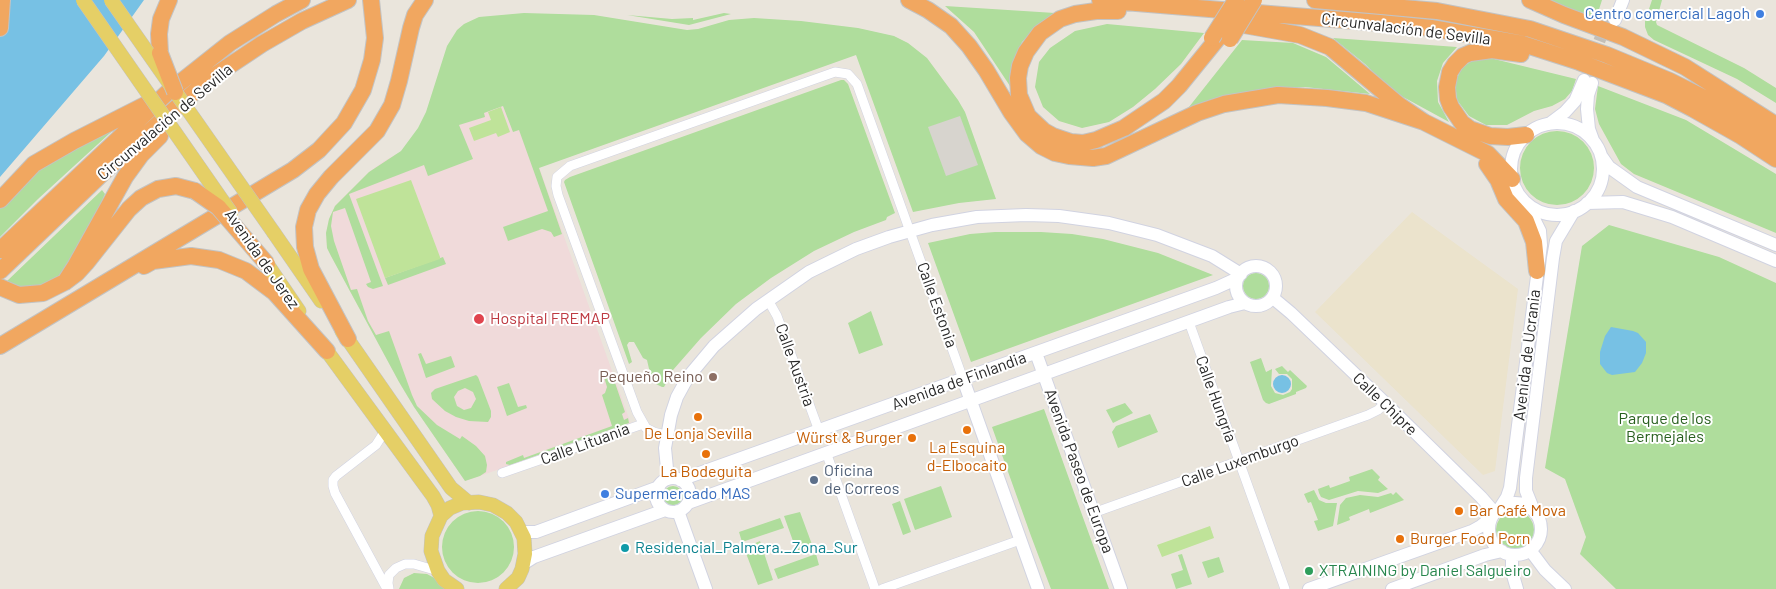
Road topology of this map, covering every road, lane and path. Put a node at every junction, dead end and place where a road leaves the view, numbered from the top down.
1 (2, 0) edge
2 (83, 0) edge
3 (111, 0) edge
4 (169, 0) edge
5 (280, 0) edge
6 (302, 0) edge
7 (348, 0) edge
8 (371, 0) edge
9 (424, 0) edge
10 (909, 0) edge
11 (1100, 0) edge
12 (1236, 0) edge
13 (1242, 0) edge
14 (1254, 0) edge
15 (1315, 0) edge
16 (1418, 0) edge
17 (1516, 0) edge
18 (1614, 0) edge
19 (1623, 0) edge
20 (1534, 1) edge
21 (1207, 18) junction
22 (1340, 20) junction
23 (0, 28) edge
24 (1530, 29) junction
25 (1220, 38) junction
26 (230, 43) junction
27 (262, 44) junction
28 (1579, 62) junction
29 (171, 93) junction
30 (1737, 98) junction
31 (1354, 102) junction
32 (1424, 122) junction
33 (1549, 124) junction
34 (1776, 125) edge
35 (1526, 135) junction
36 (1776, 142) edge
37 (1597, 147) junction
38 (1082, 157) junction
39 (1776, 159) edge
40 (1512, 179) junction
41 (0, 200) edge
42 (1526, 203) junction
43 (1587, 203) junction
44 (1574, 211) junction
45 (910, 230) junction
46 (1776, 245) edge
47 (0, 250) edge
48 (1776, 261) edge
49 (267, 264) junction
50 (0, 271) edge
51 (1537, 271) junction
52 (1239, 276) junction
53 (65, 282) junction
54 (0, 286) edge
55 (84, 296) junction
56 (1273, 298) junction
57 (768, 300) junction
58 (1245, 303) junction
59 (1189, 322) junction
60 (348, 339) junction
61 (0, 346) edge
62 (327, 351) junction
63 (1036, 353) junction
64 (1044, 374) junction
65 (964, 379) junction
66 (970, 400) junction
67 (1385, 403) junction
68 (643, 424) junction
69 (383, 429) junction
70 (819, 431) junction
71 (666, 435) junction
72 (826, 452) junction
73 (1239, 461) junction
74 (502, 473) dead end
75 (669, 482) junction
76 (469, 503) junction
77 (683, 507) junction
78 (665, 510) junction
79 (1534, 511) junction
80 (1093, 513) junction
81 (1496, 513) junction
82 (441, 516) junction
83 (522, 532) junction
84 (1020, 540) junction
85 (1530, 550) junction
86 (1507, 553) junction
87 (524, 564) junction
88 (438, 571) junction
89 (520, 584) edge
90 (388, 589) edge
91 (457, 589) edge
92 (506, 589) edge
93 (706, 589) edge
94 (875, 589) edge
95 (882, 589) edge
96 (1038, 589) edge
97 (1121, 589) edge
98 (1285, 589) edge
99 (1309, 589) edge
100 (1392, 589) edge
101 (1517, 589) edge
102 (1565, 589) edge

1 - 23 highway
2 - 49 main road, Avenida de Jerez, bridge
3 - 29 main road, Avenida de Jerez, bridge
4 - 29 highway, bridge
5 - 26 highway
6 - 26 highway, Circunvalación de Sevilla
7 - 27 highway, Circunvalación de Sevilla
8 - 55 highway
9 - 60 highway
10 - 38 highway
11 - 22 highway, Circunvalación de Sevilla
12 - 25 highway, bridge
13 - 25 highway
14 - 25 highway, bridge
15 - 24 highway, Circunvalación de Sevilla
16 - 24 highway
17 - 30 highway
18 - 19 main road
20 - 30 highway
21 - 22 highway
21 - 25 highway
21 - 32 highway
22 - 28 highway, Circunvalación de Sevilla
24 - 36 highway, Circunvalación de Sevilla
25 - 38 highway
26 - 29 highway, Circunvalación de Sevilla
27 - 50 highway, Circunvalación de Sevilla
27 - 53 highway
28 - 35 highway
28 - 39 highway, Circunvalación de Sevilla
29 - 41 highway
29 - 47 highway, Circunvalación de Sevilla
29 - 60 main road, Avenida de Jerez, bridge
30 - 34 highway
31 - 32 highway
31 - 38 highway
31 - 51 highway
32 - 40 highway
33 - 35 main road
33 - 37 main road
33 - 37 main road
35 - 40 main road
37 - 43 main road
37 - 46 main road
40 - 42 main road
42 - 44 main road
42 - 51 main road, Avenida de Ucrania
43 - 44 main road
43 - 48 main road
44 - 79 main road, Avenida de Ucrania
45 - 52 main road
45 - 57 main road
45 - 65 street, Calle Estonia
45 - 68 street, Calle Estonia
49 - 53 highway, bridge
49 - 62 main road, Avenida de Jerez
51 - 81 main road, Avenida de Ucrania
52 - 56 main road
52 - 58 main road
52 - 63 main road, Avenida de Finlandia
53 - 54 highway
55 - 61 highway
55 - 62 highway
56 - 58 main road
56 - 67 main road, Calle Chipre
57 - 70 street, Calle Austria
57 - 71 main road
58 - 59 main road, Avenida de Finlandia
59 - 64 main road, Avenida de Finlandia
59 - 73 street, Calle Hungría
60 - 76 main road, Avenida de Jerez
62 - 69 main road, Avenida de Jerez
63 - 64 main road, Avenida Paseo de Europa
63 - 65 main road, Avenida de Finlandia
64 - 66 main road, Avenida de Finlandia
64 - 80 main road, Avenida Paseo de Europa
65 - 66 main road
65 - 70 main road, Avenida de Finlandia
66 - 72 main road, Avenida de Finlandia
66 - 84 main road
67 - 73 street, Calle Luxemburgo
67 - 81 main road, Calle Chipre
68 - 71 street, Calle Lituania
68 - 74 street, Calle Lituania
69 - 82 main road, Avenida de Jerez
69 - 90 street
70 - 75 main road, Avenida de Finlandia
71 - 75 main road
72 - 77 main road, Avenida de Finlandia
72 - 94 street
73 - 80 street, Calle Luxemburgo
73 - 98 street, Calle Hungría
75 - 77 main road
75 - 78 main road
75 - 83 main road, Avenida de Finlandia
76 - 82 main road
76 - 83 main road
77 - 78 main road
77 - 93 main road
78 - 87 main road
79 - 81 main road
79 - 85 main road
80 - 97 main road, Avenida Paseo de Europa
81 - 86 main road
81 - 99 main road
82 - 88 main road
83 - 87 main road
84 - 95 street
84 - 96 main road
85 - 86 main road
85 - 102 main road
86 - 100 main road
86 - 101 main road
87 - 89 main road
88 - 90 street
88 - 91 main road
89 - 92 main road

